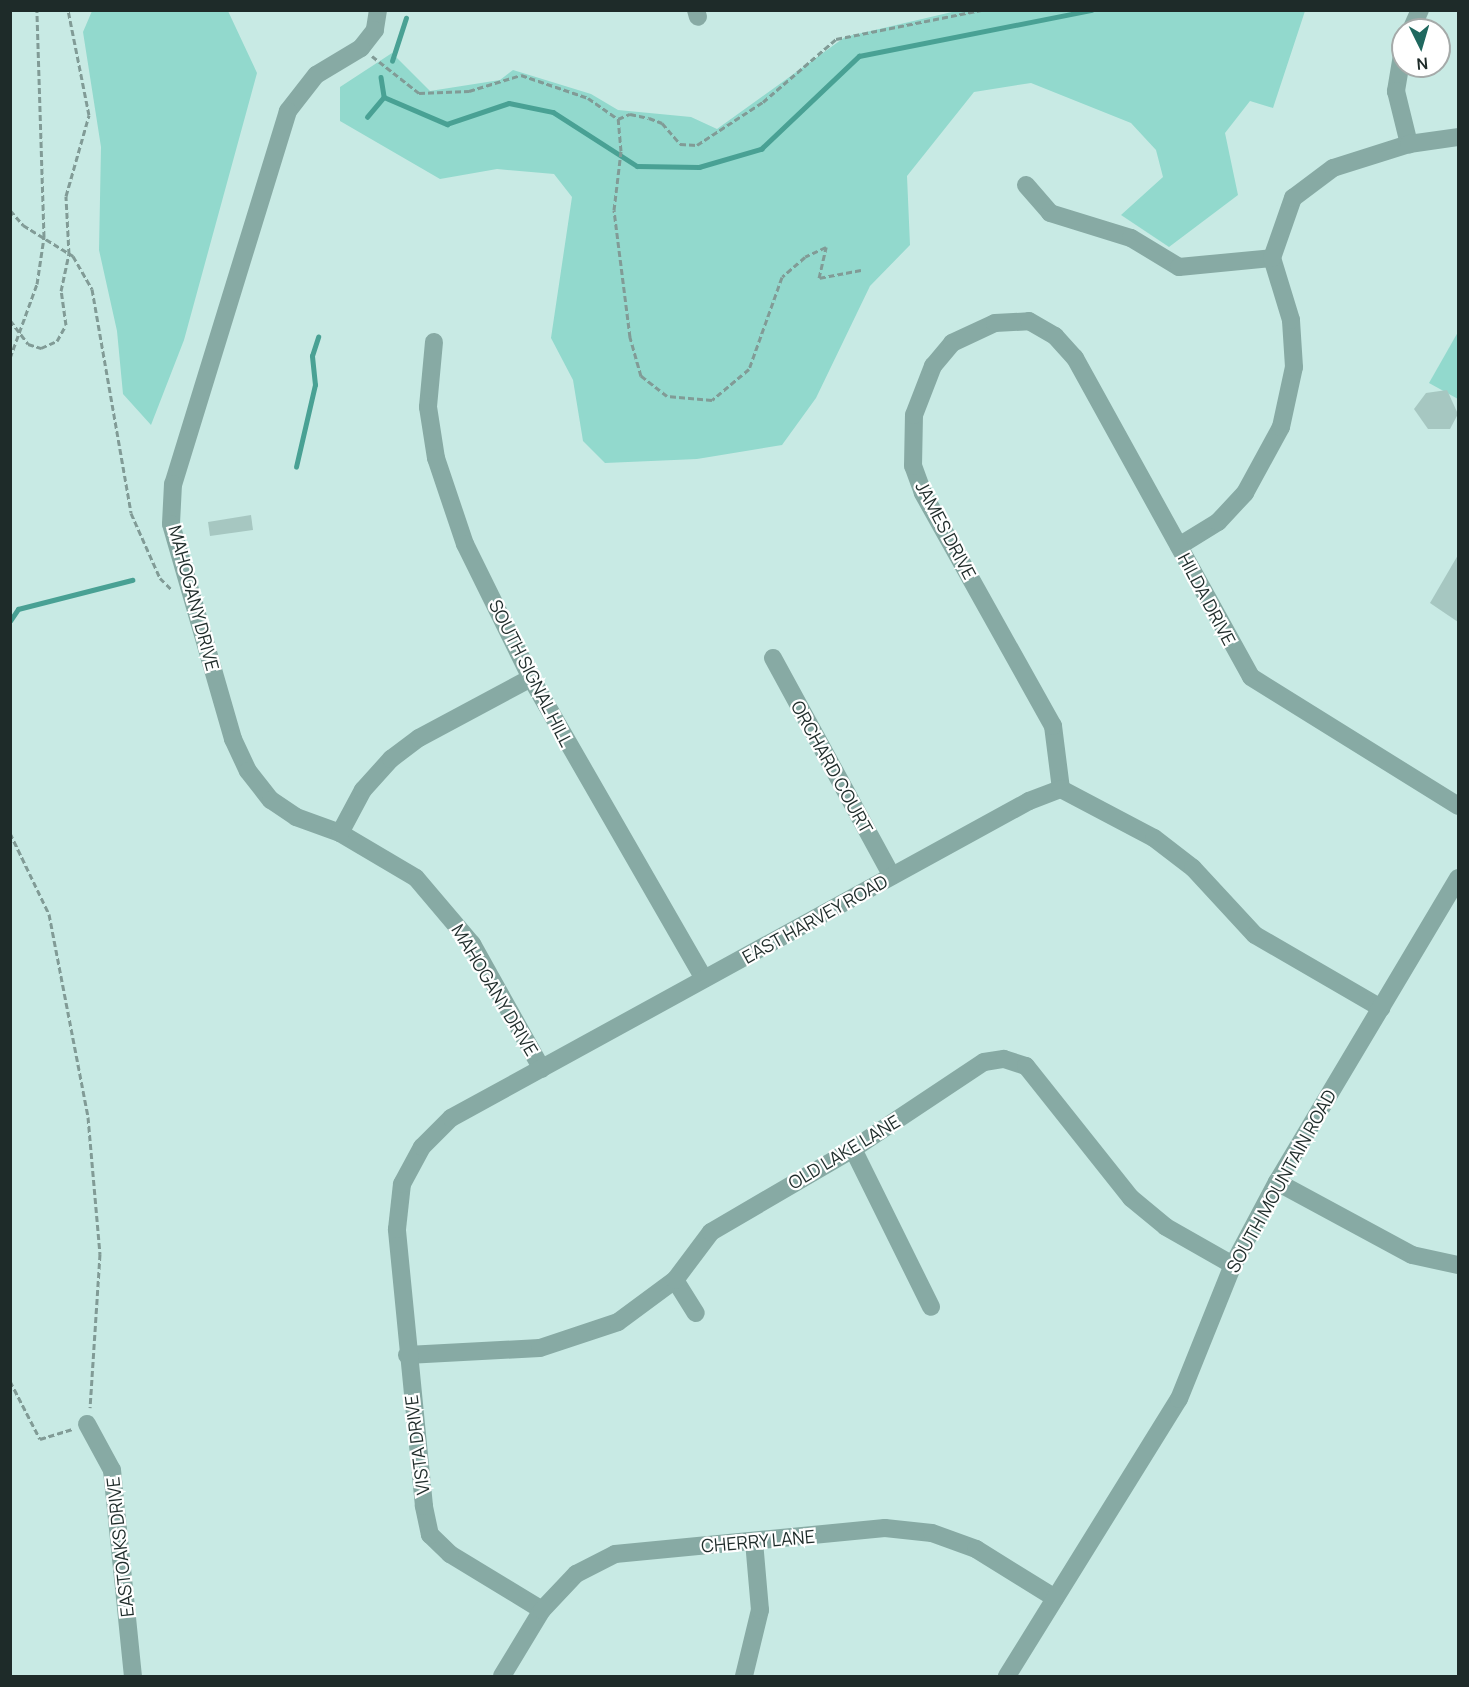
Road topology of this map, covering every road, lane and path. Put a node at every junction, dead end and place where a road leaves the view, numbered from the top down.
1 (37, 10) edge
2 (68, 10) edge
3 (378, 10) edge
4 (981, 10) edge
5 (361, 48) junction
6 (1398, 78) edge
7 (618, 119) junction
8 (1458, 137) edge
9 (1409, 144) junction
10 (1026, 185) dead end
11 (10, 210) edge
12 (44, 237) junction
13 (69, 254) junction
14 (1272, 258) junction
15 (861, 270) dead end
16 (10, 320) edge
17 (1029, 321) joint
18 (21, 334) junction
19 (434, 342) dead end
20 (10, 358) edge
21 (1179, 546) junction
22 (190, 591) junction
23 (773, 658) dead end
24 (531, 678) junction
25 (1061, 789) junction
26 (1458, 806) edge
27 (340, 832) junction
28 (10, 833) edge
29 (892, 876) junction
30 (1458, 878) edge
31 (704, 979) junction
32 (1381, 1008) junction
33 (542, 1069) junction
34 (853, 1149) junction
35 (1277, 1182) junction
36 (1233, 1265) junction
37 (1458, 1265) edge
38 (675, 1280) junction
39 (931, 1307) dead end
40 (696, 1313) dead end
41 (407, 1355) junction
42 (10, 1381) edge
43 (87, 1424) junction
44 (754, 1541) junction
45 (1055, 1598) junction
46 (542, 1610) junction
47 (133, 1677) edge
48 (502, 1677) edge
49 (744, 1677) edge
50 (1007, 1677) edge

1 - 12 path
2 - 13 path
3 - 5 street, MAHOGANY DRIVE
4 - 7 path
5 - 7 path
5 - 22 street, MAHOGANY DRIVE
6 - 9 street
7 - 15 path
8 - 9 street
9 - 14 street
10 - 14 street
11 - 12 path
12 - 13 path
12 - 18 path
13 - 18 path
13 - 22 path
14 - 21 street
16 - 18 path
17 - 21 street, HILDA DRIVE
17 - 25 street, JAMES DRIVE
18 - 20 path
19 - 24 street, SOUTH SIGNAL HILL
21 - 26 street, HILDA DRIVE
22 - 27 street, MAHOGANY DRIVE
23 - 29 street, ORCHARD COURT
24 - 27 street
24 - 31 street, SOUTH SIGNAL HILL
25 - 29 street, EAST HARVEY ROAD
25 - 32 street
27 - 33 street, MAHOGANY DRIVE
28 - 43 path
29 - 31 street, EAST HARVEY ROAD
30 - 32 street, SOUTH MOUNTAIN ROAD
31 - 33 street, EAST HARVEY ROAD
32 - 35 street, SOUTH MOUNTAIN ROAD
33 - 41 street, EAST HARVEY ROAD
34 - 36 street, OLD LAKE LANE
34 - 38 street, OLD LAKE LANE
34 - 39 street
35 - 36 street, SOUTH MOUNTAIN ROAD
35 - 37 street
36 - 45 street, SOUTH MOUNTAIN ROAD
38 - 40 street
38 - 41 street, OLD LAKE LANE
41 - 46 street, VISTA DRIVE
42 - 43 path
43 - 47 street, EASTOAKS DRIVE
44 - 45 street, CHERRY LANE
44 - 46 street, CHERRY LANE
44 - 49 street
45 - 50 street, SOUTH MOUNTAIN ROAD
46 - 48 street, CHERRY LANE

